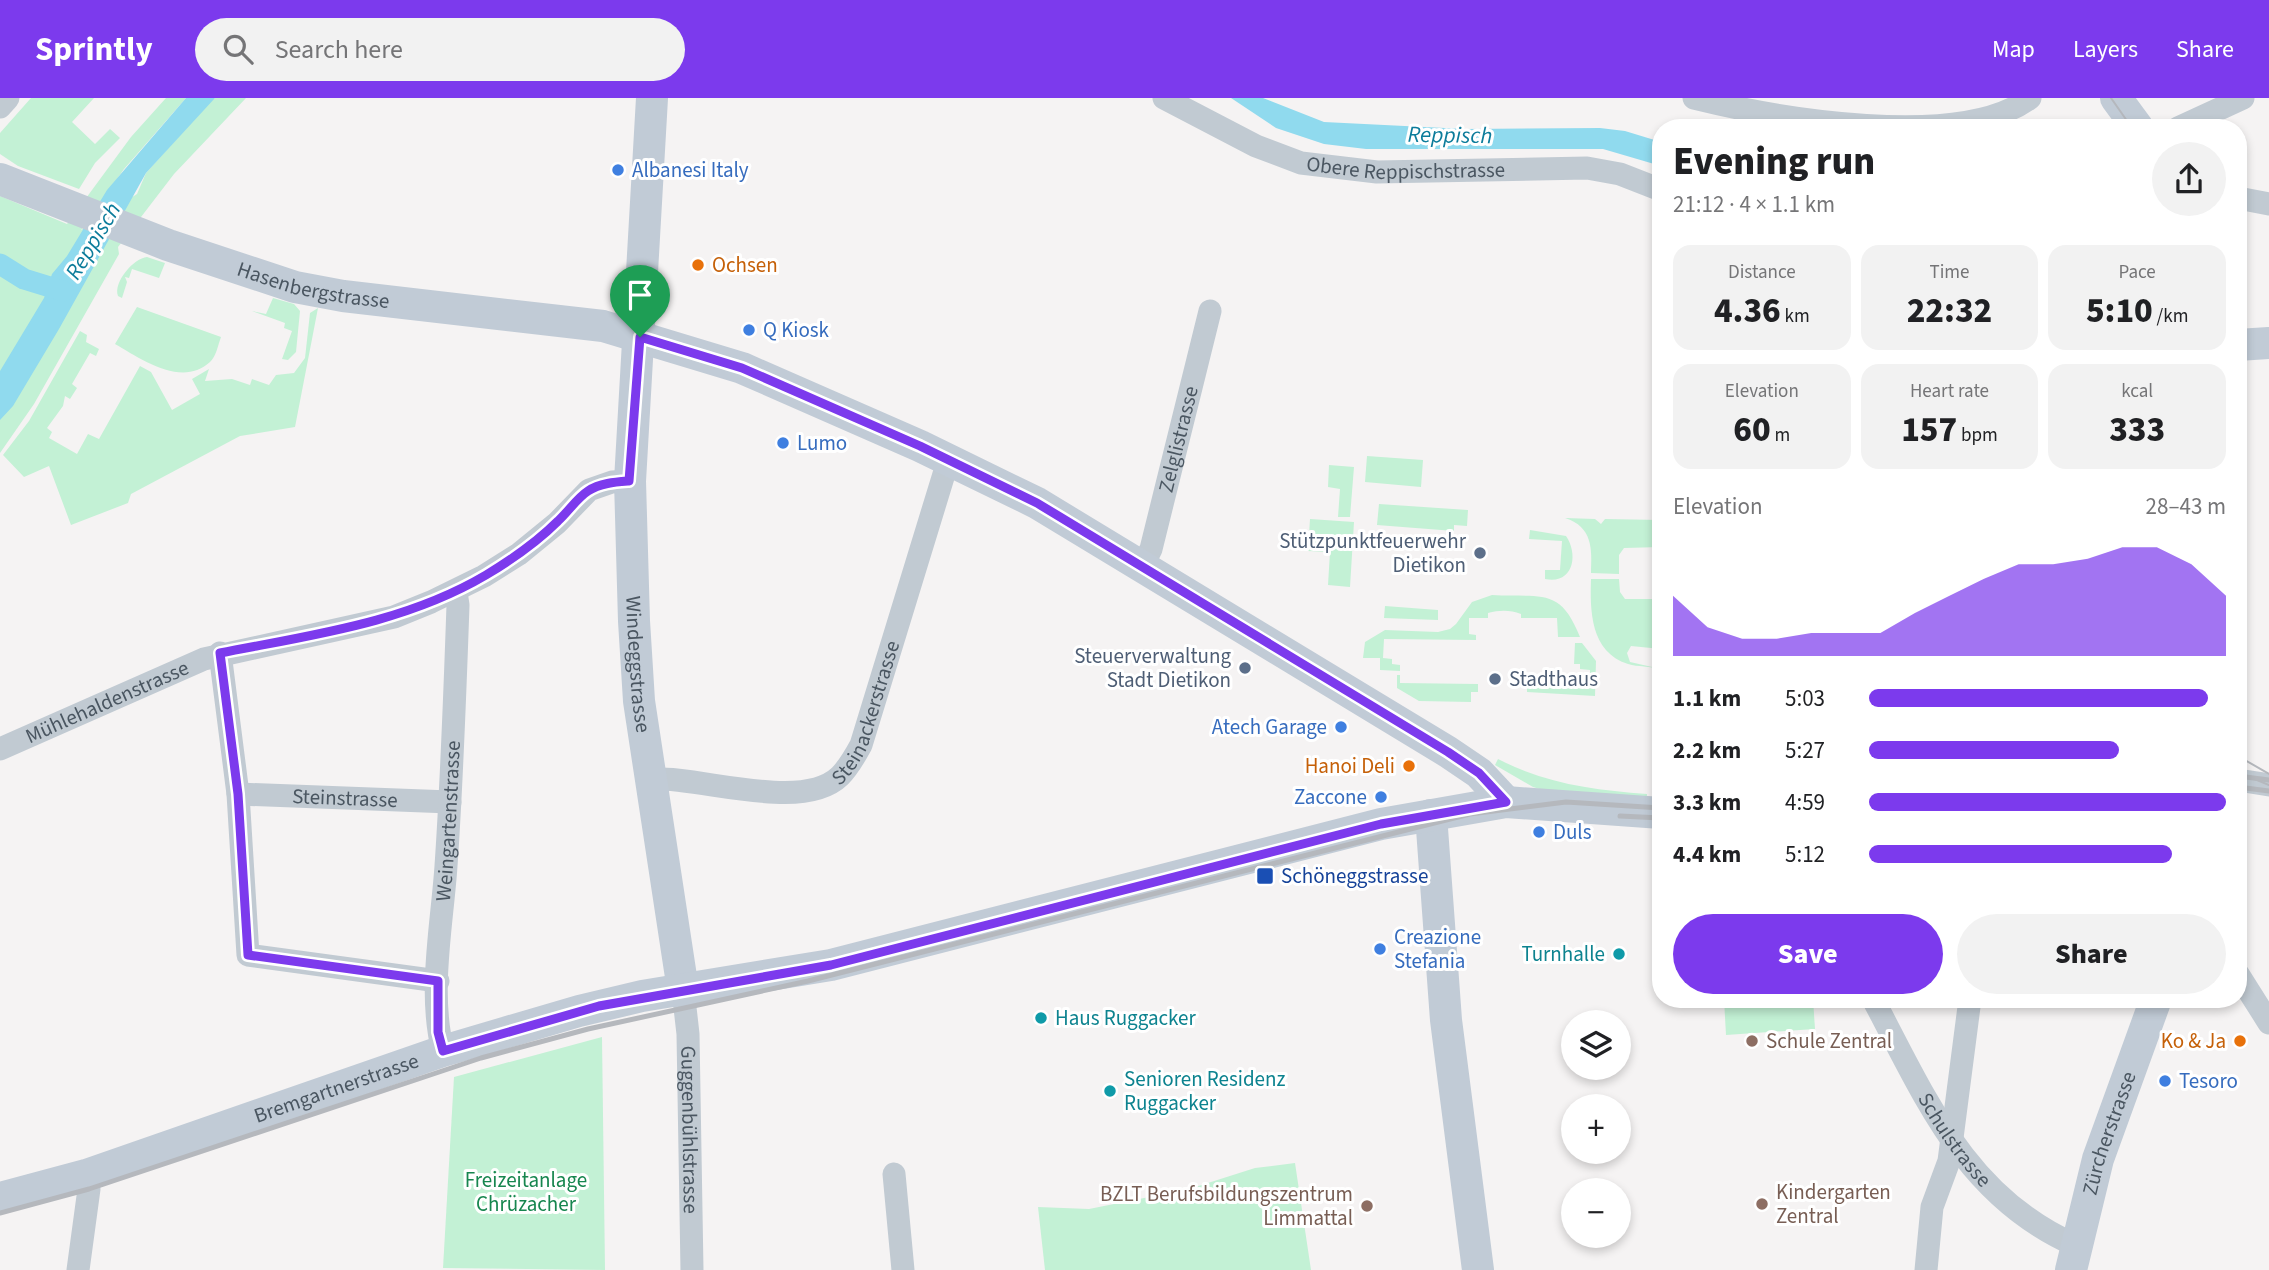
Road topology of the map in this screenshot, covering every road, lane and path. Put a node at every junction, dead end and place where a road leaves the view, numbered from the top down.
1 (8, 98) edge
2 (652, 98) edge
3 (1164, 98) edge
4 (1694, 98) edge
5 (2030, 98) edge
6 (2243, 98) edge
7 (0, 107) edge
8 (1796, 119) edge
9 (1981, 119) edge
10 (2198, 119) edge
11 (0, 179) edge
12 (1652, 186) edge
13 (2247, 200) edge
14 (2269, 204) edge
15 (1210, 311) dead end
16 (640, 337) junction
17 (2269, 344) edge
18 (2247, 345) edge
19 (948, 461) junction
20 (629, 481) junction
21 (1143, 565) junction
22 (456, 592) junction
23 (220, 653) junction
24 (0, 749) edge
25 (650, 779) junction
26 (2247, 781) edge
27 (2269, 785) edge
28 (238, 794) junction
29 (450, 802) junction
30 (1506, 802) junction
31 (1652, 812) edge
32 (1431, 815) junction
33 (438, 981) junction
34 (2247, 988) edge
35 (683, 990) junction
36 (1878, 1008) edge
37 (1968, 1008) edge
38 (2153, 1008) edge
39 (2269, 1023) edge
40 (443, 1051) junction
41 (1951, 1140) junction
42 (894, 1174) dead end
43 (86, 1175) junction
44 (0, 1198) edge
45 (2073, 1257) edge
46 (78, 1270) edge
47 (692, 1270) edge
48 (902, 1270) edge
49 (1478, 1270) edge
50 (1926, 1270) edge

1 - 7 street
2 - 16 street, Windeggstrasse
3 - 12 street, Obere Reppischstrasse
4 - 8 street
5 - 9 street
6 - 10 street
11 - 16 street, Hasenbergstrasse
13 - 14 street
15 - 21 street, Zelglistrasse
16 - 19 street, Hasenbergstrasse
16 - 20 street, Windeggstrasse
17 - 18 street
19 - 21 street, Hasenbergstrasse
19 - 25 street, Steinackerstrasse
20 - 22 street, Mühlehaldenstrasse
20 - 25 street, Windeggstrasse
21 - 30 street, Hasenbergstrasse
22 - 23 street, Mühlehaldenstrasse
22 - 29 street, Weingartenstrasse
23 - 24 street, Mühlehaldenstrasse
23 - 28 street
25 - 35 street, Windeggstrasse
26 - 27 street
28 - 29 street, Steinstrasse
28 - 33 street
29 - 33 street, Weingartenstrasse
30 - 31 street, Bremgartnerstrasse
30 - 32 street, Bremgartnerstrasse
32 - 35 street, Bremgartnerstrasse
32 - 49 street
33 - 40 street, Weingartenstrasse
34 - 39 street
35 - 40 street, Bremgartnerstrasse
35 - 47 street, Guggenbühlstrasse
36 - 41 street, Schulstrasse
37 - 41 street
38 - 45 street, Zürcherstrasse
40 - 43 street, Bremgartnerstrasse
41 - 45 street, Schulstrasse
41 - 50 street
42 - 48 street
43 - 44 street, Bremgartnerstrasse
43 - 46 street

